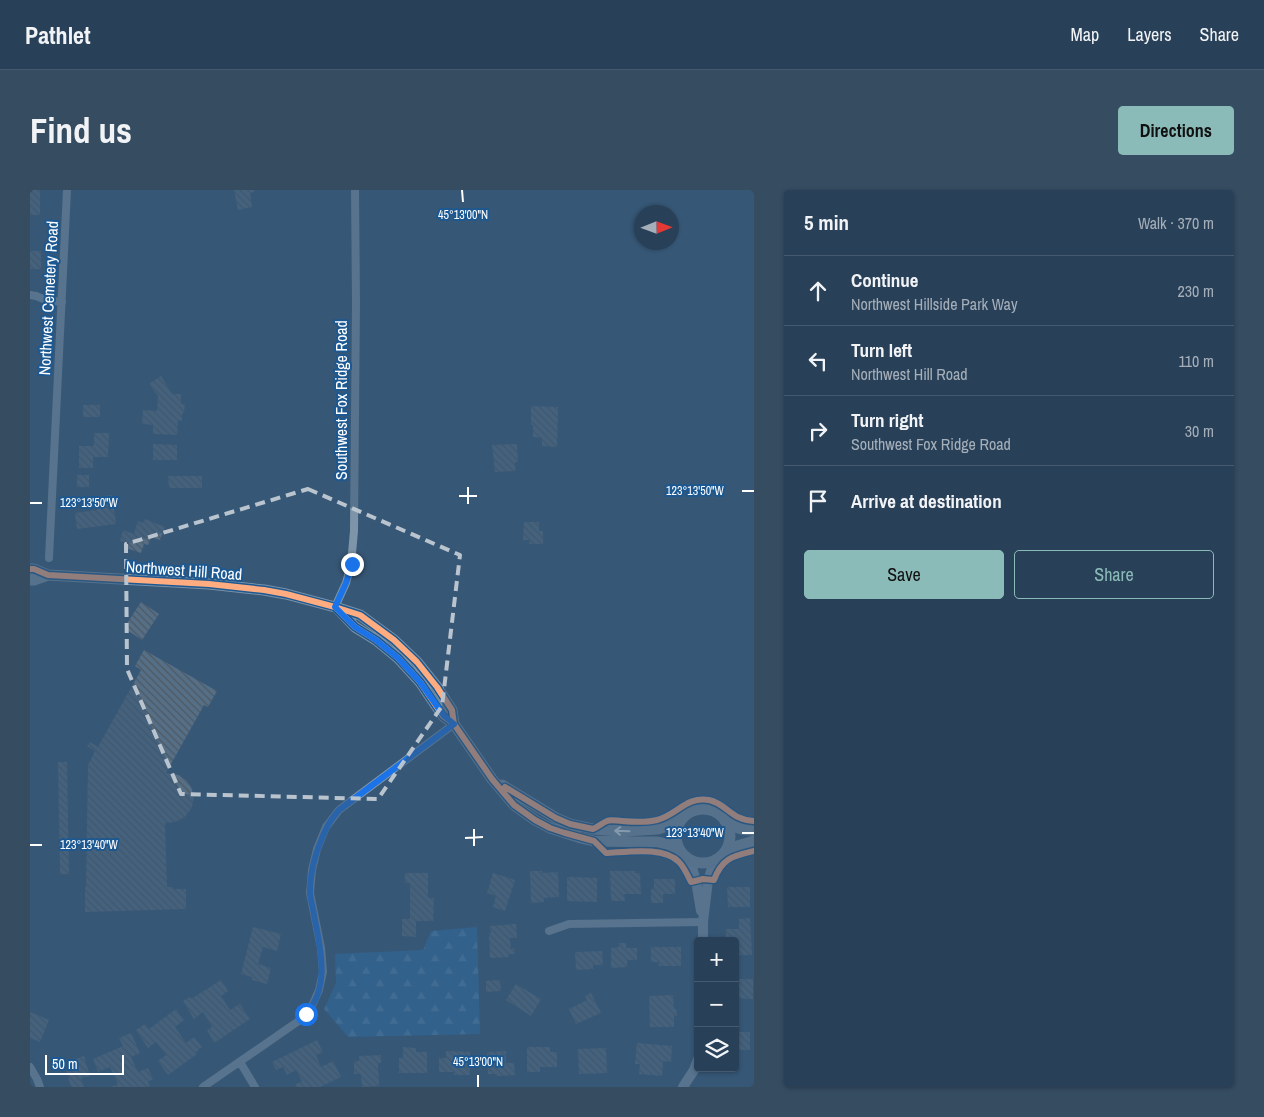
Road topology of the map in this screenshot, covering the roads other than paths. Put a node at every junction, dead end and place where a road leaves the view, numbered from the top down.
1 (67, 190) edge
2 (355, 190) edge
3 (30, 295) edge
4 (62, 302) junction
5 (49, 558) dead end
6 (30, 569) edge
7 (48, 575) junction
8 (30, 580) edge
9 (335, 607) junction
10 (454, 724) junction
11 (492, 779) junction
12 (682, 818) junction
13 (725, 821) junction
14 (754, 830) edge
15 (754, 841) edge
16 (727, 848) junction
17 (680, 850) junction
18 (690, 860) junction
19 (715, 860) junction
20 (703, 922) junction
21 (549, 931) dead end
22 (703, 937) edge
23 (240, 1062) junction
24 (30, 1067) edge
25 (694, 1070) edge
26 (40, 1087) edge
27 (203, 1087) edge
28 (255, 1087) edge
29 (683, 1087) edge

1 - 4 street, Northwest Cemetery Road
2 - 9 street, Southwest Fox Ridge Road
3 - 4 street
4 - 5 street, Northwest Cemetery Road
6 - 7 main road, Northwest Hill Road
7 - 8 main road, Northwest Hill Road
7 - 9 main road, Northwest Hill Road
9 - 10 main road
10 - 11 main road
10 - 23 street
12 -> 11 main road
11 - 17 main road
12 - 13 main road
12 - 17 main road
13 - 14 main road
13 - 16 main road
15 - 16 main road
16 - 19 main road
17 - 18 main road
18 - 19 main road
18 - 20 street
19 - 20 street
20 - 21 street
20 - 22 street
23 - 27 street
23 - 28 street
24 - 26 street
25 - 29 street

